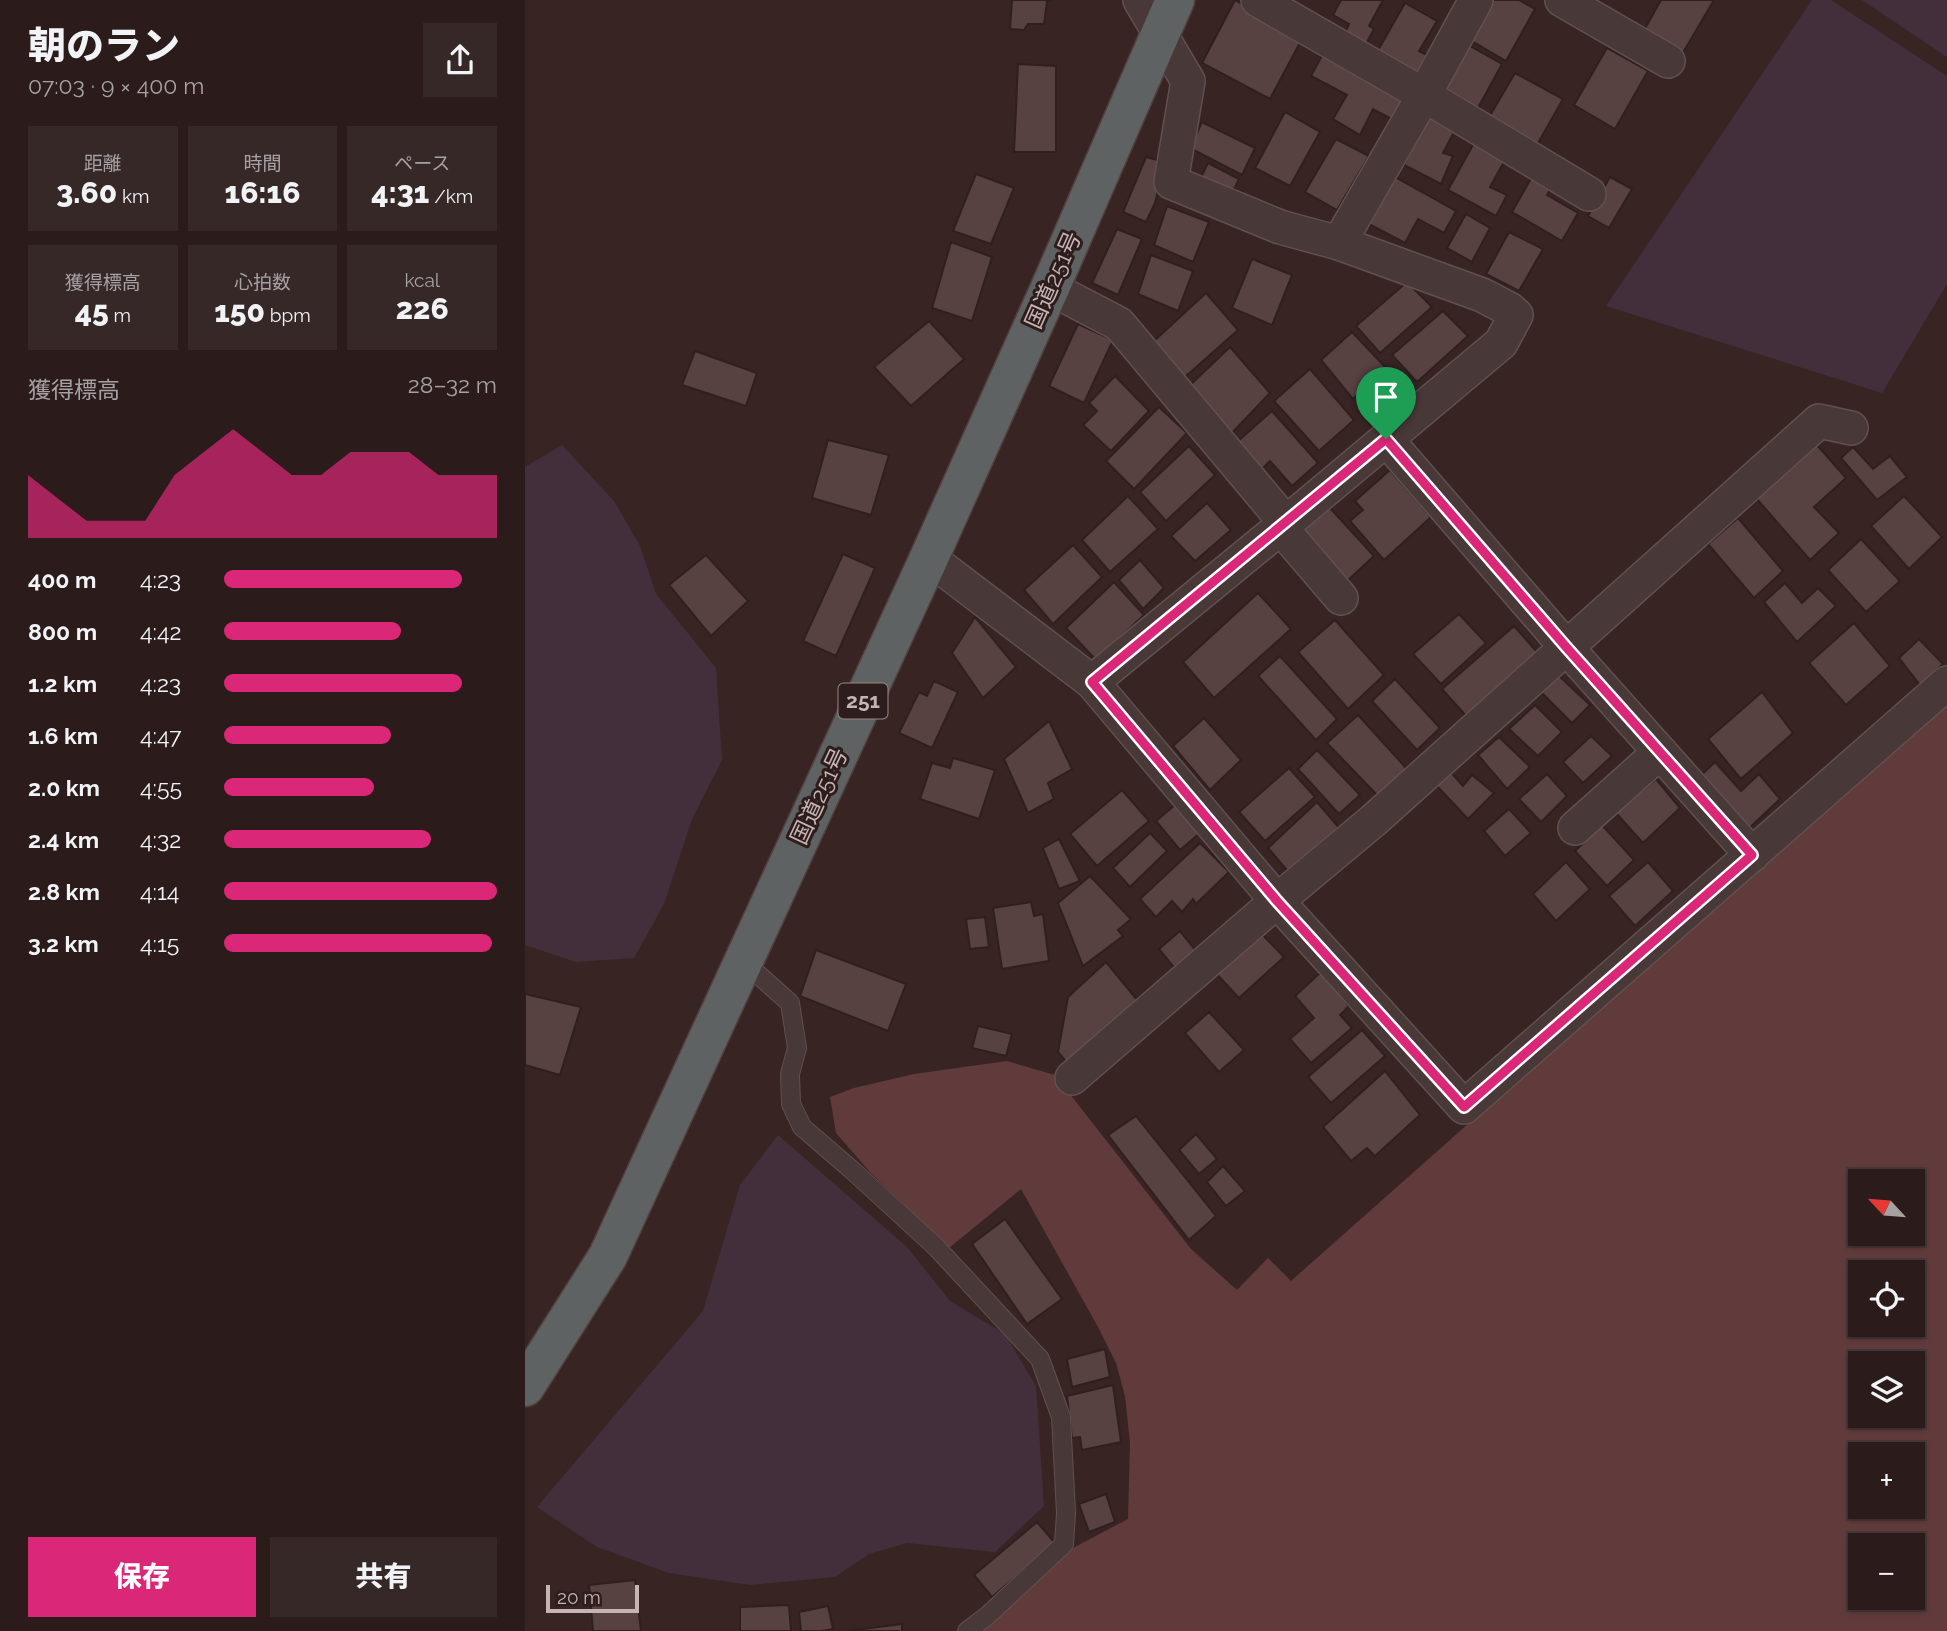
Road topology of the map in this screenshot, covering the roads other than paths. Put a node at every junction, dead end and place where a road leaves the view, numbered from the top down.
1 (1140, 0) edge
2 (1258, 0) edge
3 (1476, 0) edge
4 (1562, 0) edge
5 (1168, 17) edge
6 (1668, 61) dead end
7 (1424, 95) junction
8 (1589, 194) dead end
9 (1339, 243) junction
10 (1050, 288) junction
11 (1851, 428) dead end
12 (1386, 439) junction
13 (1283, 525) junction
14 (929, 558) junction
15 (1341, 598) dead end
16 (1567, 648) junction
17 (1092, 682) junction
18 (1947, 683) edge
19 (1660, 752) junction
20 (1575, 828) dead end
21 (1752, 855) junction
22 (1277, 901) junction
23 (743, 961) junction
24 (1072, 1078) dead end
25 (525, 1387) edge
26 (967, 1631) edge

1 - 5 street
2 - 7 street
3 - 7 street
4 - 6 street
5 - 9 street
5 - 10 highway, 国道251号 / 251
7 - 8 street
7 - 9 street
9 - 12 street
10 - 13 street
10 - 14 highway, 国道251号 / 251
11 - 16 street
12 - 13 street
12 - 16 street
13 - 15 street
13 - 17 street
14 - 17 street
14 - 23 highway, 国道251号 / 251
16 - 19 street
16 - 22 street
17 - 22 street
18 - 21 street
19 - 20 street
19 - 21 street
21 - 22 street
22 - 24 street
23 - 25 highway, 国道251号 / 251
23 - 26 lane

